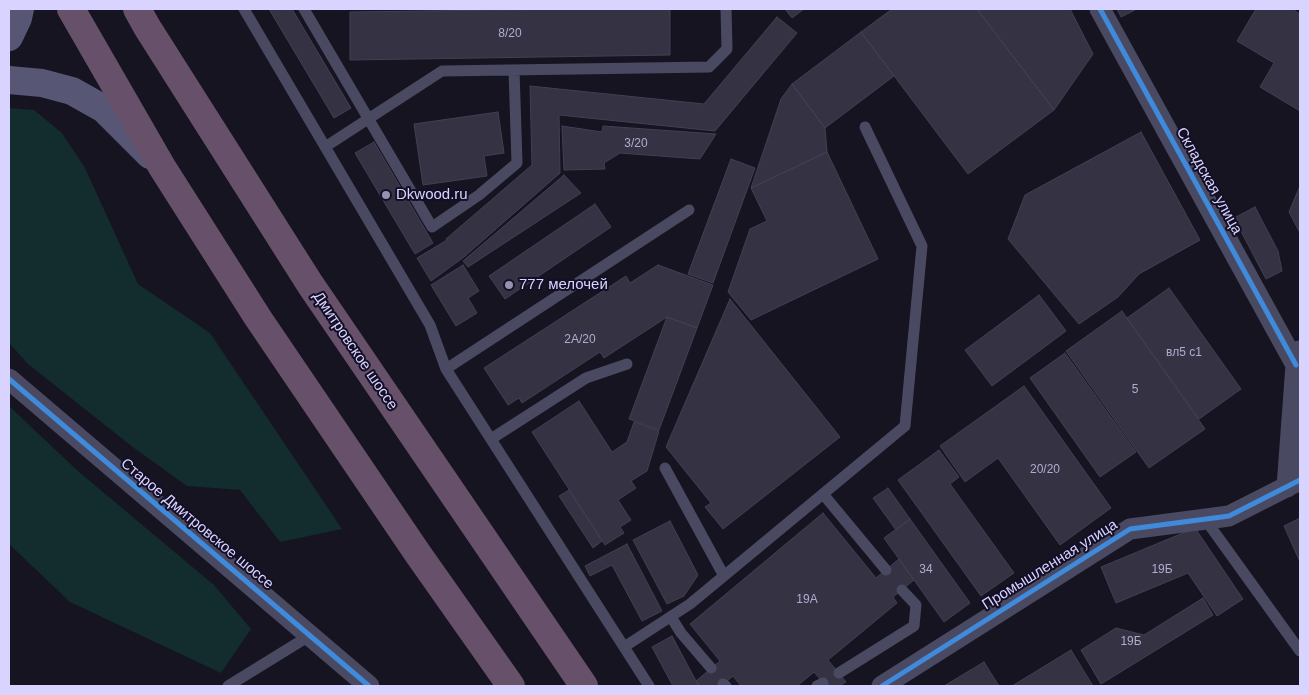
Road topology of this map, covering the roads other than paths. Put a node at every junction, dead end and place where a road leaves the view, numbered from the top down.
1 (20, 9) edge
2 (71, 9) edge
3 (137, 9) edge
4 (244, 9) edge
5 (304, 9) edge
6 (726, 9) edge
7 (1100, 9) edge
8 (9, 37) edge
9 (514, 70) junction
10 (9, 80) edge
11 (369, 118) junction
12 (865, 127) dead end
13 (325, 147) junction
14 (162, 167) junction
15 (689, 210) dead end
16 (1298, 356) edge
17 (627, 364) dead end
18 (446, 369) junction
19 (9, 379) edge
20 (491, 439) junction
21 (665, 468) dead end
22 (1294, 484) edge
23 (823, 494) junction
24 (1205, 520) junction
25 (886, 570) dead end
26 (724, 576) junction
27 (902, 590) dead end
28 (671, 617) junction
29 (310, 636) junction
30 (624, 647) junction
31 (1300, 652) edge
32 (711, 668) dead end
33 (839, 672) dead end
34 (228, 686) edge
35 (369, 686) edge
36 (511, 686) edge
37 (584, 686) edge
38 (649, 686) edge
39 (882, 686) edge

1 - 8 main road
2 - 14 highway
3 - 37 highway, Дмитровское шоссе
4 - 13 lane
5 - 11 lane
6 - 9 lane
7 - 16 street, Складская улица
9 - 11 lane
9 - 11 lane
10 - 14 main road
11 - 13 lane
12 - 23 lane
13 - 18 lane
14 - 36 highway
15 - 18 lane
16 - 22 street
17 - 20 lane
18 - 20 lane
19 - 29 street, Старое Дмитровское шоссе
20 - 30 lane
21 - 26 lane
22 - 24 street, Промышленная улица
23 - 25 lane
23 - 26 lane
24 - 31 lane
24 - 39 street, Промышленная улица
26 - 28 lane
27 - 33 lane
28 - 30 lane
28 - 32 lane
29 - 34 lane
29 - 35 street, Старое Дмитровское шоссе
30 - 38 lane

